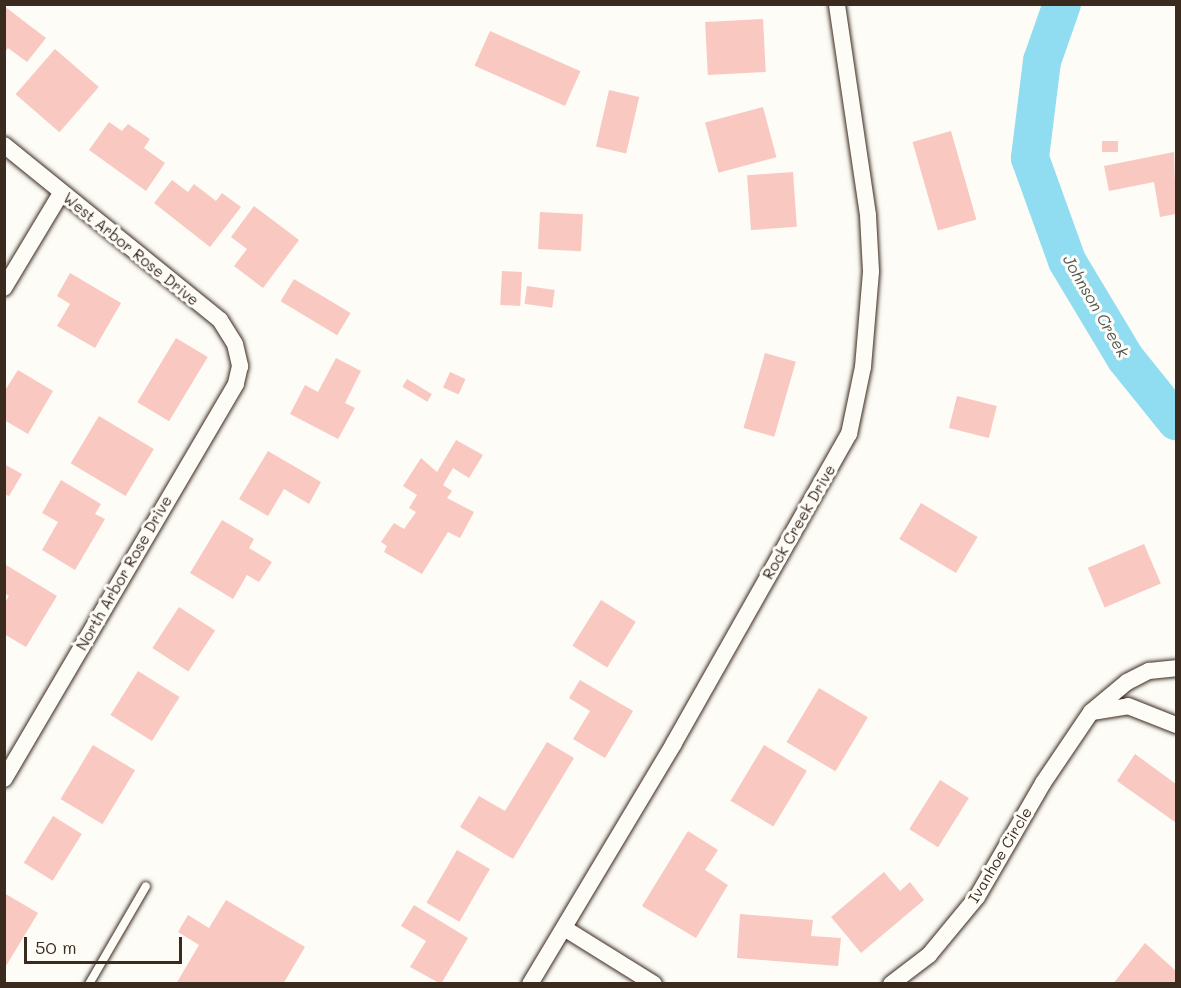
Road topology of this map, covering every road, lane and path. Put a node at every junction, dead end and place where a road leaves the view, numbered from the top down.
1 (837, 4) edge
2 (4, 145) edge
3 (61, 193) junction
4 (4, 288) edge
5 (240, 366) joint
6 (1176, 668) edge
7 (1091, 712) junction
8 (1176, 725) edge
9 (4, 778) edge
10 (146, 886) dead end
11 (564, 928) junction
12 (89, 984) edge
13 (530, 984) edge
14 (654, 984) edge
15 (891, 984) edge

1 - 11 street, Rock Creek Drive
2 - 3 street, West Arbor Rose Drive
3 - 4 street
3 - 5 street, West Arbor Rose Drive
5 - 9 street, North Arbor Rose Drive
6 - 7 street, Ivanhoe Circle
7 - 8 street
7 - 15 street, Ivanhoe Circle
10 - 12 lane
11 - 13 street, Rock Creek Drive
11 - 14 street

